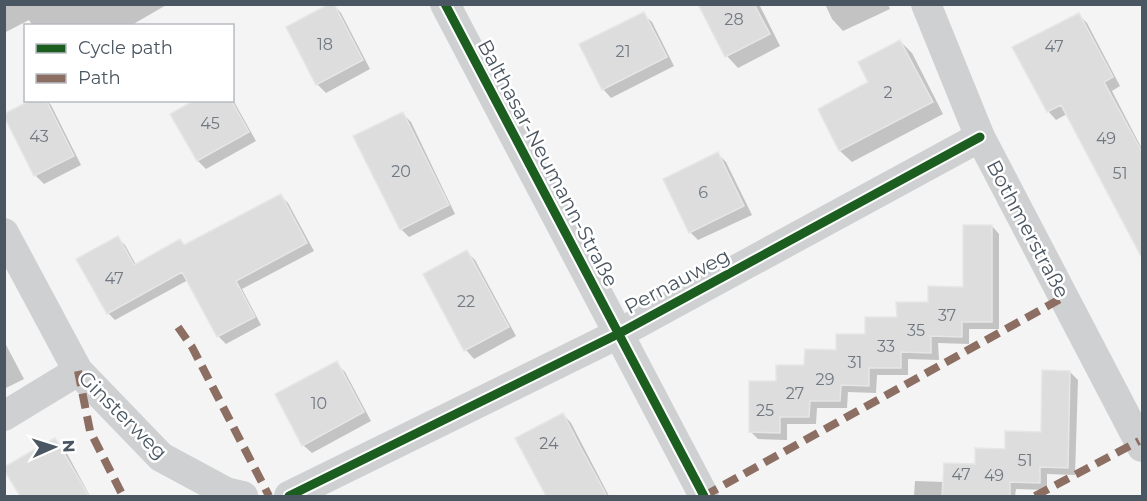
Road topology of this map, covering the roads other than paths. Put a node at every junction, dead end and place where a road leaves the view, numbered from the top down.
1 (445, 4) edge
2 (926, 4) edge
3 (980, 137) junction
4 (4, 233) edge
5 (618, 334) junction
6 (78, 371) junction
7 (4, 416) edge
8 (1143, 447) edge
9 (243, 496) edge
10 (289, 496) edge
11 (705, 496) edge

1 - 5 street, Balthasar-Neumann-Straße
2 - 3 street, Bothmerstraße
3 - 5 street, Pernauweg
3 - 8 street, Bothmerstraße
4 - 6 street, Ginsterweg
5 - 10 street, Pernauweg
5 - 11 street, Balthasar-Neumann-Straße
6 - 7 street
6 - 9 street, Ginsterweg

